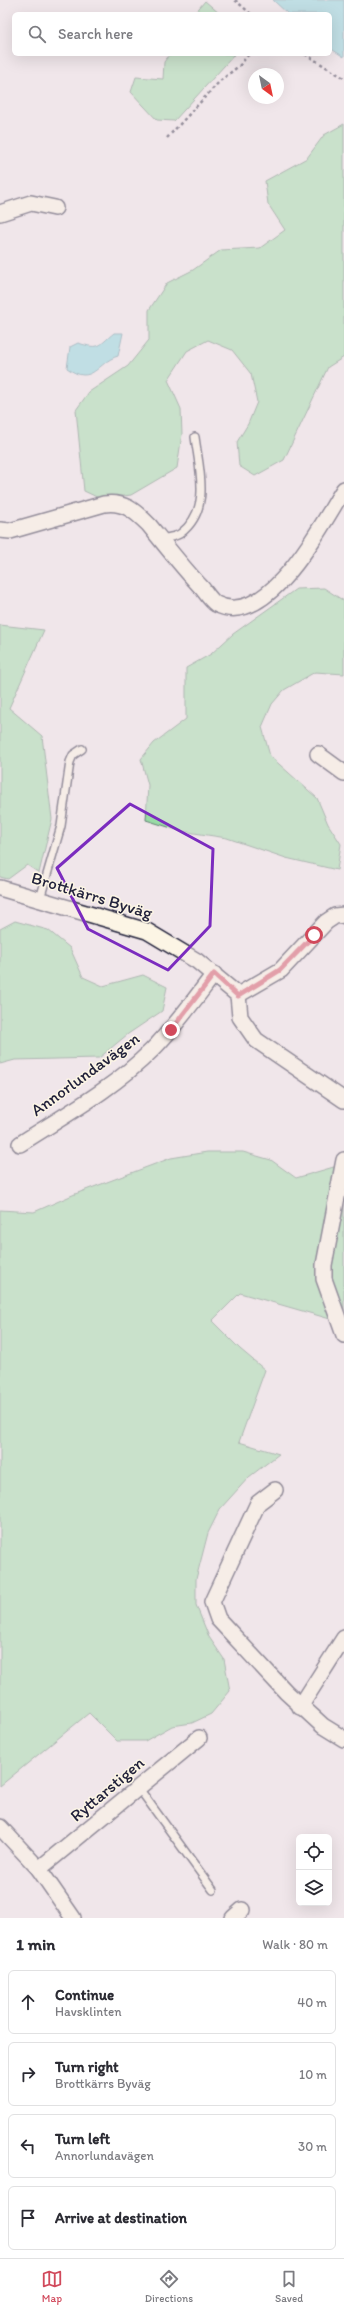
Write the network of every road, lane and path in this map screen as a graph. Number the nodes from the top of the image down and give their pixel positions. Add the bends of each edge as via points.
1 (235, 0) edge
2 (249, 12) edge
3 (247, 56) edge
4 (308, 56) edge
5 (344, 78) edge
6 (167, 138) dead end
7 (55, 208) dead end
8 (0, 213) edge
9 (195, 437) dead end
10 (344, 489) edge
11 (0, 530) edge
12 (162, 540) junction
13 (82, 749) dead end
14 (318, 754) dead end
15 (344, 773) edge
16 (0, 888) edge
17 (40, 899) junction
18 (344, 915) edge
19 (214, 974) junction
20 (238, 996) junction
21 (344, 1100) edge
22 (20, 1144) dead end
23 (344, 1160) edge
24 (344, 1335) edge
25 (275, 1490) dead end
26 (344, 1638) edge
27 (300, 1707) junction
28 (199, 1738) dead end
29 (344, 1739) edge
30 (138, 1787) junction
31 (0, 1827) edge
32 (39, 1869) junction
33 (213, 1890) dead end
34 (73, 1918) edge

1 - 2 path
3 - 6 path via 220,81
4 - 5 path
7 - 8 street via 32,203
9 - 12 lane via 203,492 200,502 181,533
10 - 12 street via 299,560 284,578 260,599 238,610 215,603
11 - 12 street via 10,531 114,503 125,505 137,513
13 - 17 lane via 73,755 70,762 61,826
14 - 15 street
16 - 17 street, Brottkärrs Byväg
17 - 19 street, Brottkärrs Byväg via 148,930
18 - 20 street via 335,916 326,922 280,970
19 - 20 street, Brottkärrs Byväg
19 - 22 street, Annorlundavägen via 171,1030 136,1064
20 - 21 street via 240,1017 256,1040
23 - 24 street via 324,1265 324,1279
25 - 27 street via 258,1503 212,1602 218,1619
26 - 27 street
27 - 29 street
28 - 30 street, Ryttarstigen
30 - 32 street, Ryttarstigen
30 - 33 lane
31 - 32 street
32 - 34 street

